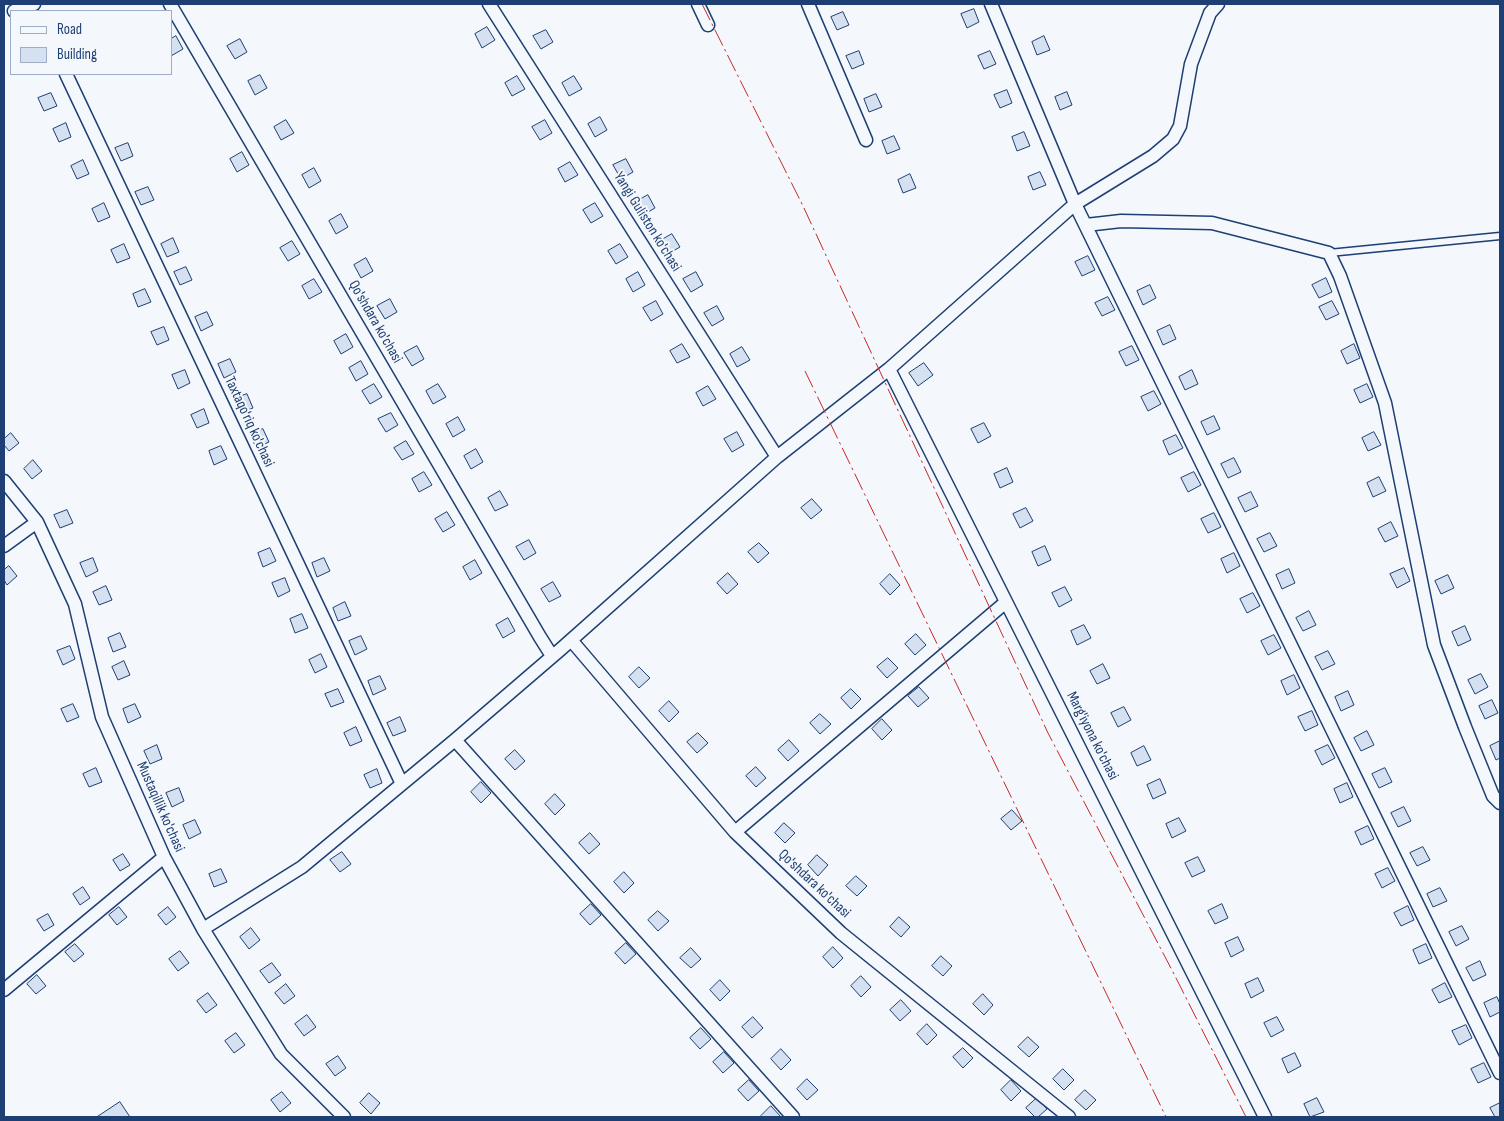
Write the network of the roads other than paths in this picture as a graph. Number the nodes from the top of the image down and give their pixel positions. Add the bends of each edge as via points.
1 (33, 4) edge
2 (170, 4) edge
3 (489, 4) edge
4 (698, 4) edge
5 (808, 4) edge
6 (991, 4) edge
7 (1218, 4) edge
8 (17, 10) edge
9 (708, 25) dead end
10 (66, 75) edge
11 (866, 140) dead end
12 (1075, 204) junction
13 (1086, 225) junction
14 (1500, 236) edge
15 (1329, 253) junction
16 (889, 369) junction
17 (777, 457) junction
18 (4, 481) edge
19 (37, 522) junction
20 (4, 546) edge
21 (1006, 602) junction
22 (571, 640) junction
23 (552, 656) junction
24 (455, 740) junction
25 (402, 784) junction
26 (1500, 803) edge
27 (735, 832) junction
28 (164, 857) junction
29 (203, 929) junction
30 (4, 990) edge
31 (1500, 1073) edge
32 (344, 1117) edge
33 (793, 1117) edge
34 (1069, 1117) edge
35 (1265, 1117) edge

1 - 8 street
2 - 23 street, Qo'shdara ko'chasi
3 - 17 street, Yangi Guliston ko'chasi
4 - 9 street
5 - 11 street
6 - 12 street
7 - 12 street via 1210,14 1191,64 1180,126 1173,139 1153,156
10 - 25 street, Taxtaqo'riq ko'chasi
12 - 13 street
12 - 16 street
13 - 15 street via 1121,221 1212,223
13 - 31 street
14 - 15 lane
15 - 26 street via 1385,403 1434,645 1493,796
16 - 17 street
16 - 21 street, Marg'iyona ko'chasi
17 - 22 street
18 - 19 street, Mustaqillik ko'chasi
19 - 20 street
19 - 28 street, Mustaqillik ko'chasi via 75,604 102,717
21 - 27 street
21 - 35 street, Marg'iyona ko'chasi
22 - 23 street
22 - 27 street, Qo'shdara ko'chasi
23 - 24 street
24 - 25 street
24 - 33 street
25 - 29 street via 302,867
27 - 34 street, Qo'shdara ko'chasi via 841,933
28 - 29 street, Mustaqillik ko'chasi
28 - 30 street
29 - 32 street, Mustaqillik ko'chasi via 281,1054

